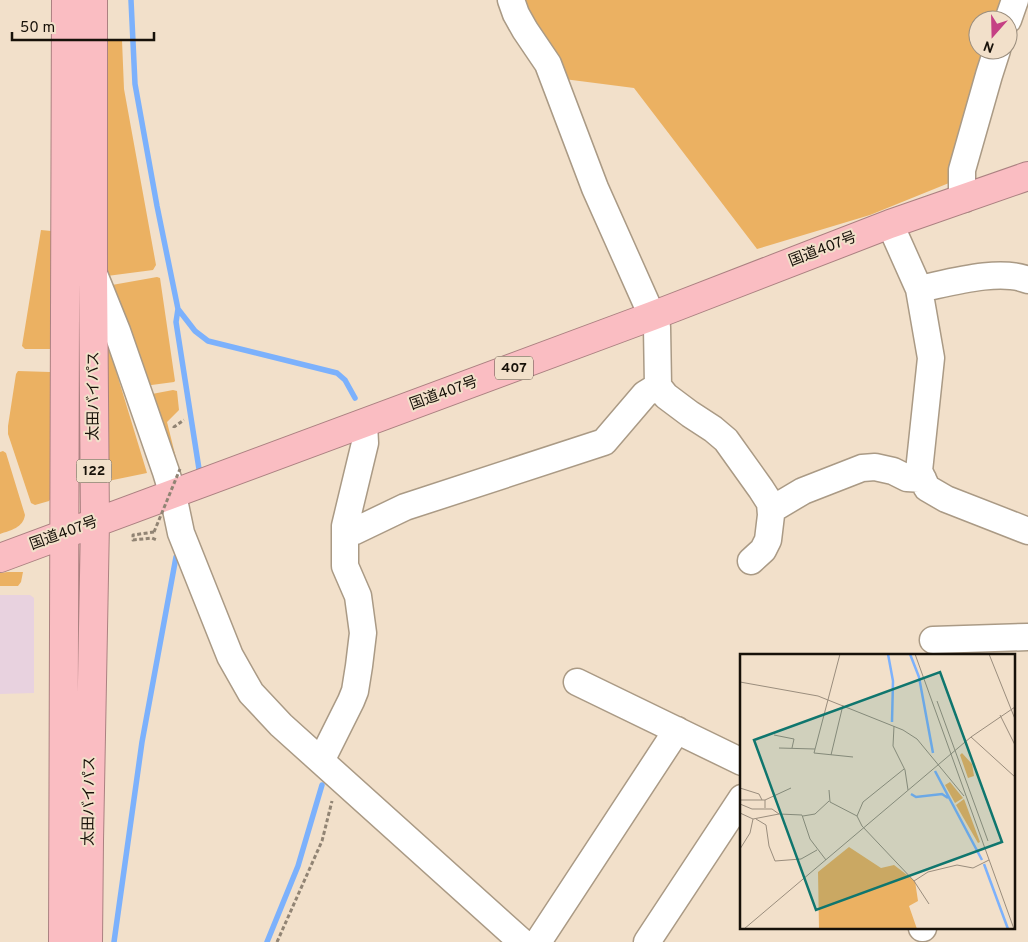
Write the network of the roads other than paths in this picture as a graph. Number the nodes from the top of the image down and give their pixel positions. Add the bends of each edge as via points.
1 (66, 0) edge
2 (93, 0) edge
3 (511, 0) edge
4 (528, 0) edge
5 (525, 30) junction
6 (994, 60) edge
7 (1028, 176) edge
8 (964, 198) junction
9 (890, 224) junction
10 (93, 272) junction
11 (1028, 280) edge
12 (919, 289) junction
13 (652, 316) junction
14 (658, 386) junction
15 (364, 424) junction
16 (923, 479) junction
17 (173, 495) junction
18 (771, 510) junction
19 (95, 523) junction
20 (1028, 531) edge
21 (345, 534) junction
22 (63, 535) junction
23 (0, 558) edge
24 (751, 561) dead end
25 (1028, 637) edge
26 (933, 640) dead end
27 (577, 682) dead end
28 (677, 730) junction
29 (740, 761) edge
30 (330, 768) junction
31 (740, 801) edge
32 (63, 942) edge
33 (88, 942) edge
34 (522, 942) edge
35 (538, 942) edge
36 (647, 942) edge

1 - 22 highway, 太田バイパス / 122
2 - 10 highway, 太田バイパス / 122
3 - 5 street
4 - 5 street
5 - 13 street via 548,64 595,188
6 - 8 street via 962,170
7 - 8 highway, 国道407号 / 407
8 - 9 highway, 国道407号 / 407
9 - 12 street
9 - 13 highway, 国道407号 / 407
10 - 17 street via 117,331
10 - 19 highway, 太田バイパス / 122
11 - 12 street via 1010,276 974,277
12 - 16 street via 931,358 919,471
13 - 14 street via 657,327
13 - 15 highway, 国道407号 / 407
14 - 18 street via 666,396 726,440 770,503
14 - 21 street via 645,394 604,442 405,507
15 - 17 highway, 国道407号 / 407
15 - 21 street via 365,443 346,516
16 - 18 street via 907,478 875,467 862,468 803,491
16 - 20 street via 927,488 946,499
17 - 19 highway, 国道407号 / 407
17 - 30 street via 181,533 230,656 251,693 281,725
18 - 24 street via 768,540
19 - 22 highway, 国道407号 / 407
19 - 33 highway, 太田バイパス / 122
21 - 30 street via 345,566 358,596 363,633 355,691
22 - 23 highway, 国道407号 / 407
22 - 32 highway, 太田バイパス / 122
25 - 26 street
27 - 28 street
28 - 29 street
28 - 35 street
30 - 34 street
31 - 36 street

